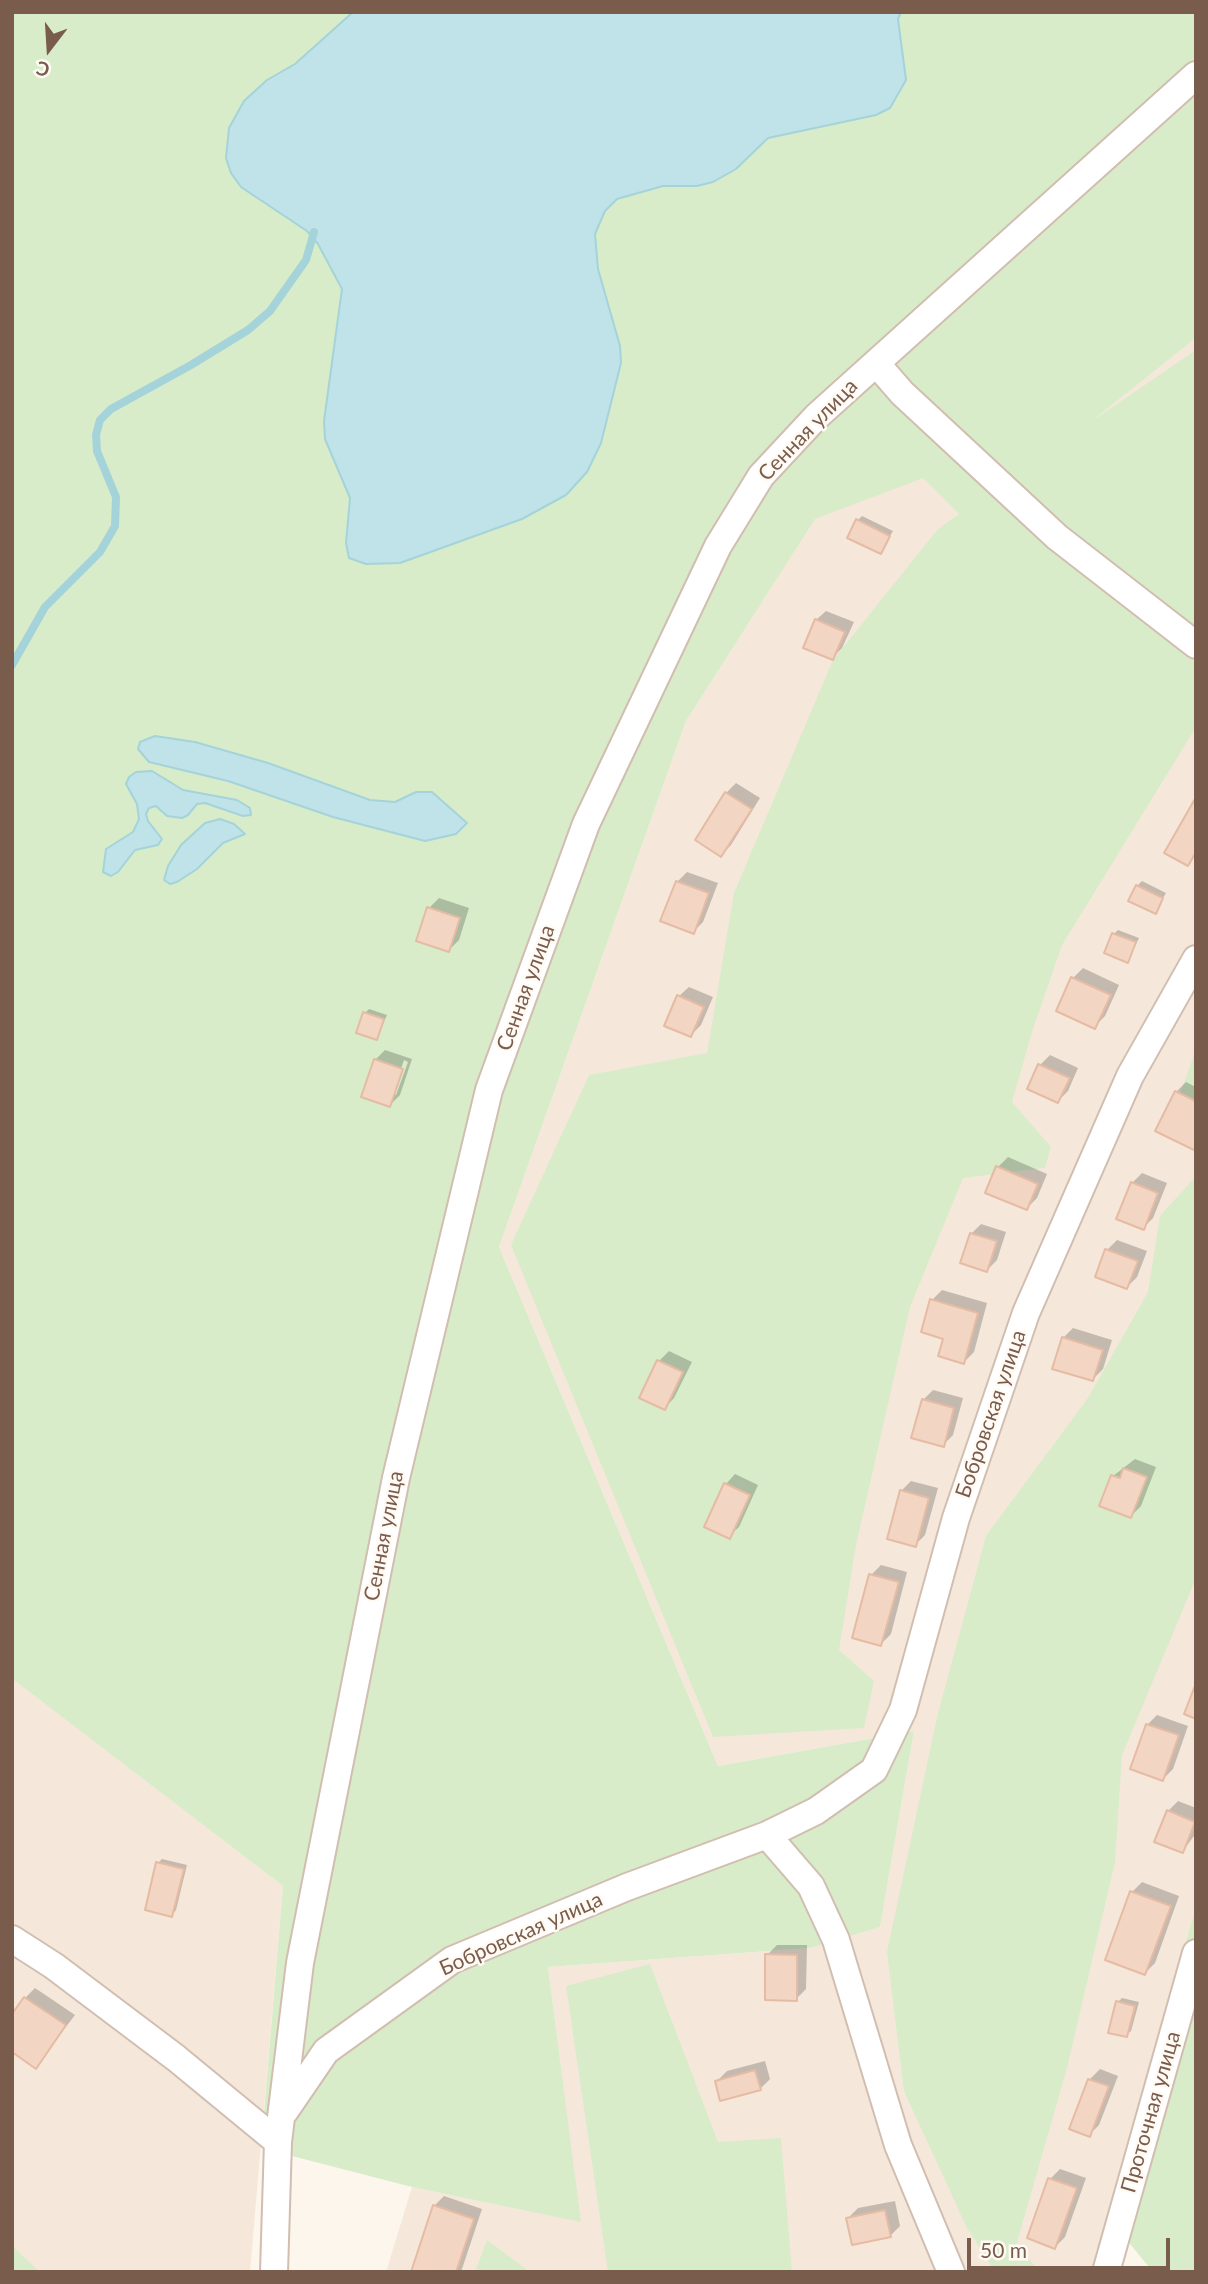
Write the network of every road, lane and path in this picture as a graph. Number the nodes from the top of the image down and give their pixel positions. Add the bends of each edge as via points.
1 (1196, 75) edge
2 (876, 363) junction
3 (1196, 645) edge
4 (1196, 959) edge
5 (767, 1835) junction
6 (12, 1939) edge
7 (1196, 1953) edge
8 (282, 2116) junction
9 (278, 2142) junction
10 (274, 2272) edge
11 (951, 2272) edge
12 (1106, 2272) edge

1 - 2 street, Сенная улица
2 - 3 street via 902,393 1057,537
2 - 8 street, Сенная улица via 816,417 761,476 718,546 586,824 489,1090 396,1478 300,1963
4 - 5 street, Бобровская улица via 1130,1076 1026,1313 956,1518 903,1710 874,1770 816,1811
5 - 8 street, Бобровская улица via 452,1960 326,2051
5 - 11 street via 811,1886 836,1940 898,2145
6 - 9 street via 176,2057
7 - 12 street, Проточная улица
8 - 9 street, Сенная улица
9 - 10 street, Сенная улица

